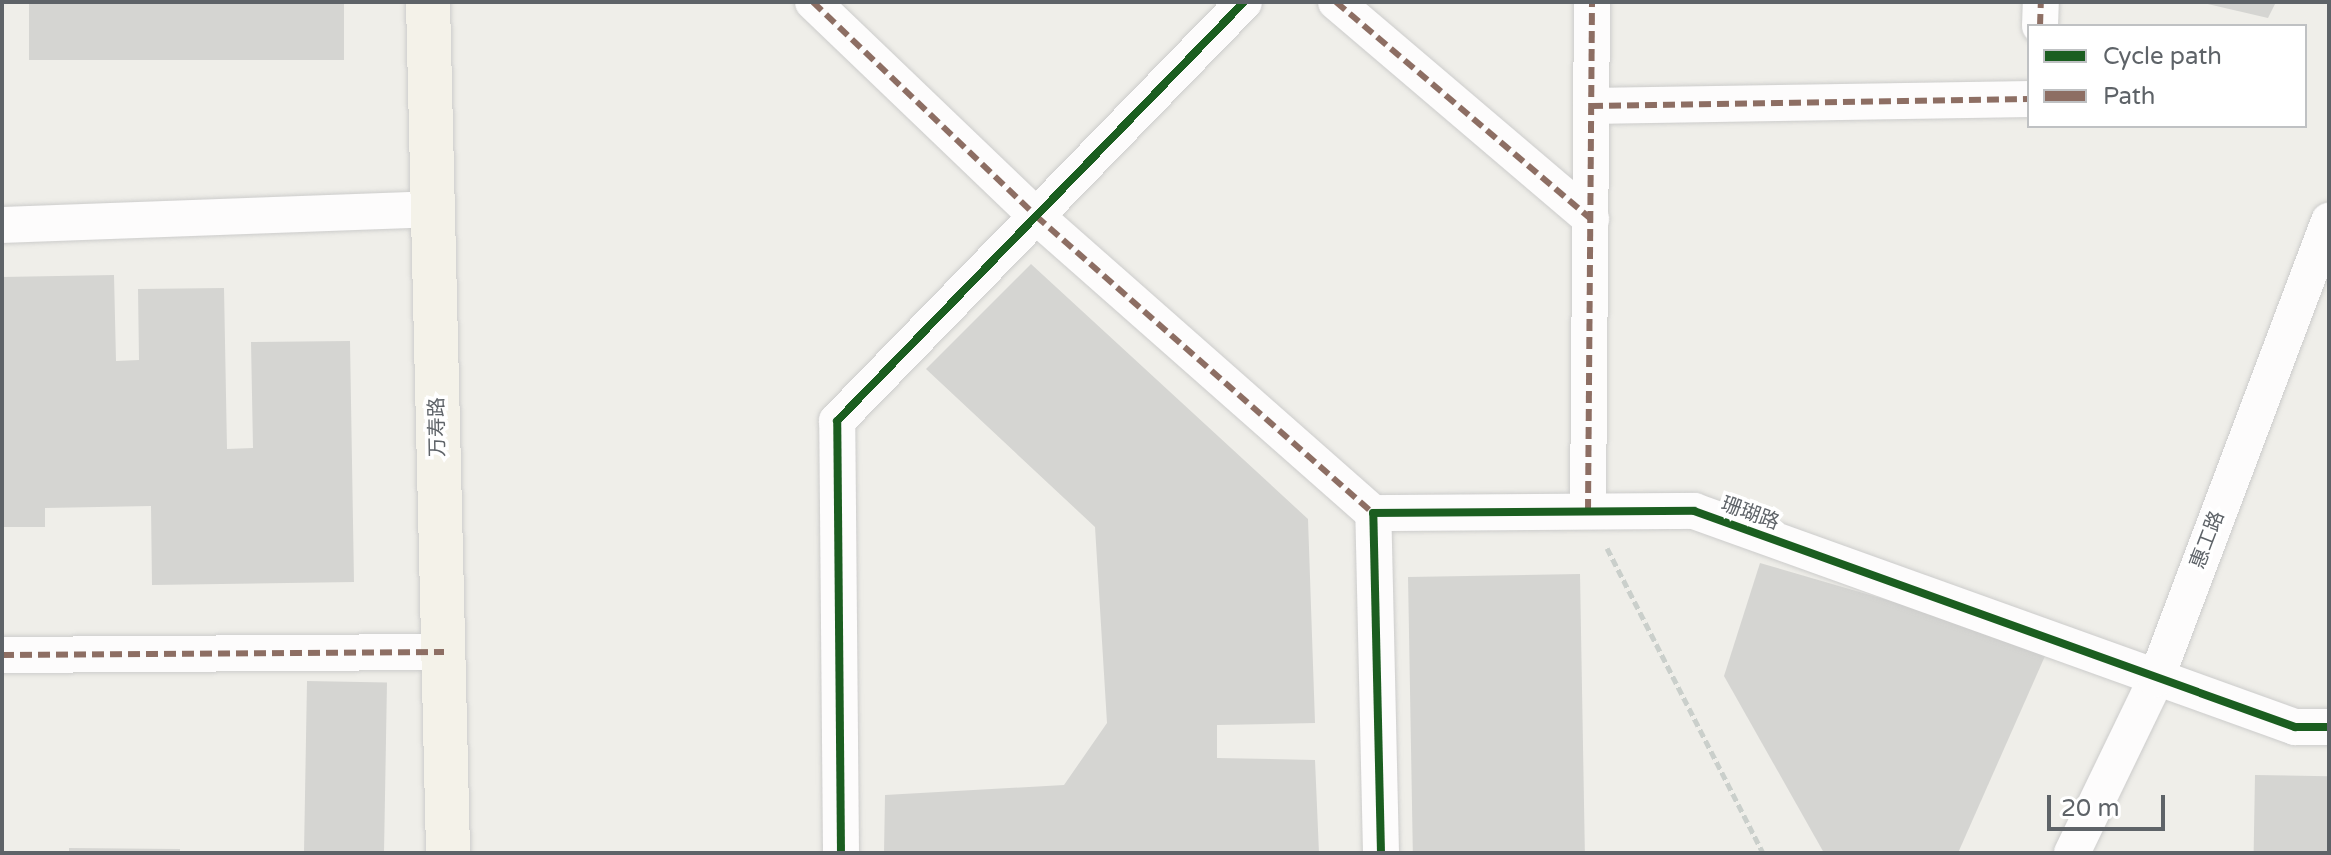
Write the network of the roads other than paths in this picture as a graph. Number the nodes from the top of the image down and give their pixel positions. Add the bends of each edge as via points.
1 (428, 2) edge
2 (813, 2) edge
3 (1244, 2) edge
4 (1336, 2) edge
5 (1592, 2) edge
6 (2041, 2) edge
7 (2040, 24) edge
8 (2027, 99) edge
9 (1591, 106) junction
10 (433, 209) junction
11 (1036, 216) junction
12 (1591, 219) junction
13 (2, 225) edge
14 (2328, 225) edge
15 (1588, 511) junction
16 (1373, 513) junction
17 (444, 652) junction
18 (2, 655) edge
19 (2156, 679) junction
20 (2329, 727) edge
21 (448, 853) edge
22 (841, 853) edge
23 (1381, 853) edge
24 (2072, 853) edge

1 - 10 main road, 万寿路
2 - 11 street
3 - 11 street
4 - 12 street
5 - 9 street
6 - 7 street
8 - 9 street
9 - 12 street
10 - 13 street
10 - 17 main road, 万寿路
11 - 16 street
11 - 22 street via 837,421
12 - 15 street
14 - 19 street, 惠工路
15 - 16 street, 珊瑚路
15 - 19 street, 珊瑚路 via 1694,511
16 - 23 street
17 - 18 street
17 - 21 main road, 万寿路
19 - 20 street, 珊瑚路 via 2295,727
19 - 24 street, 惠工路

